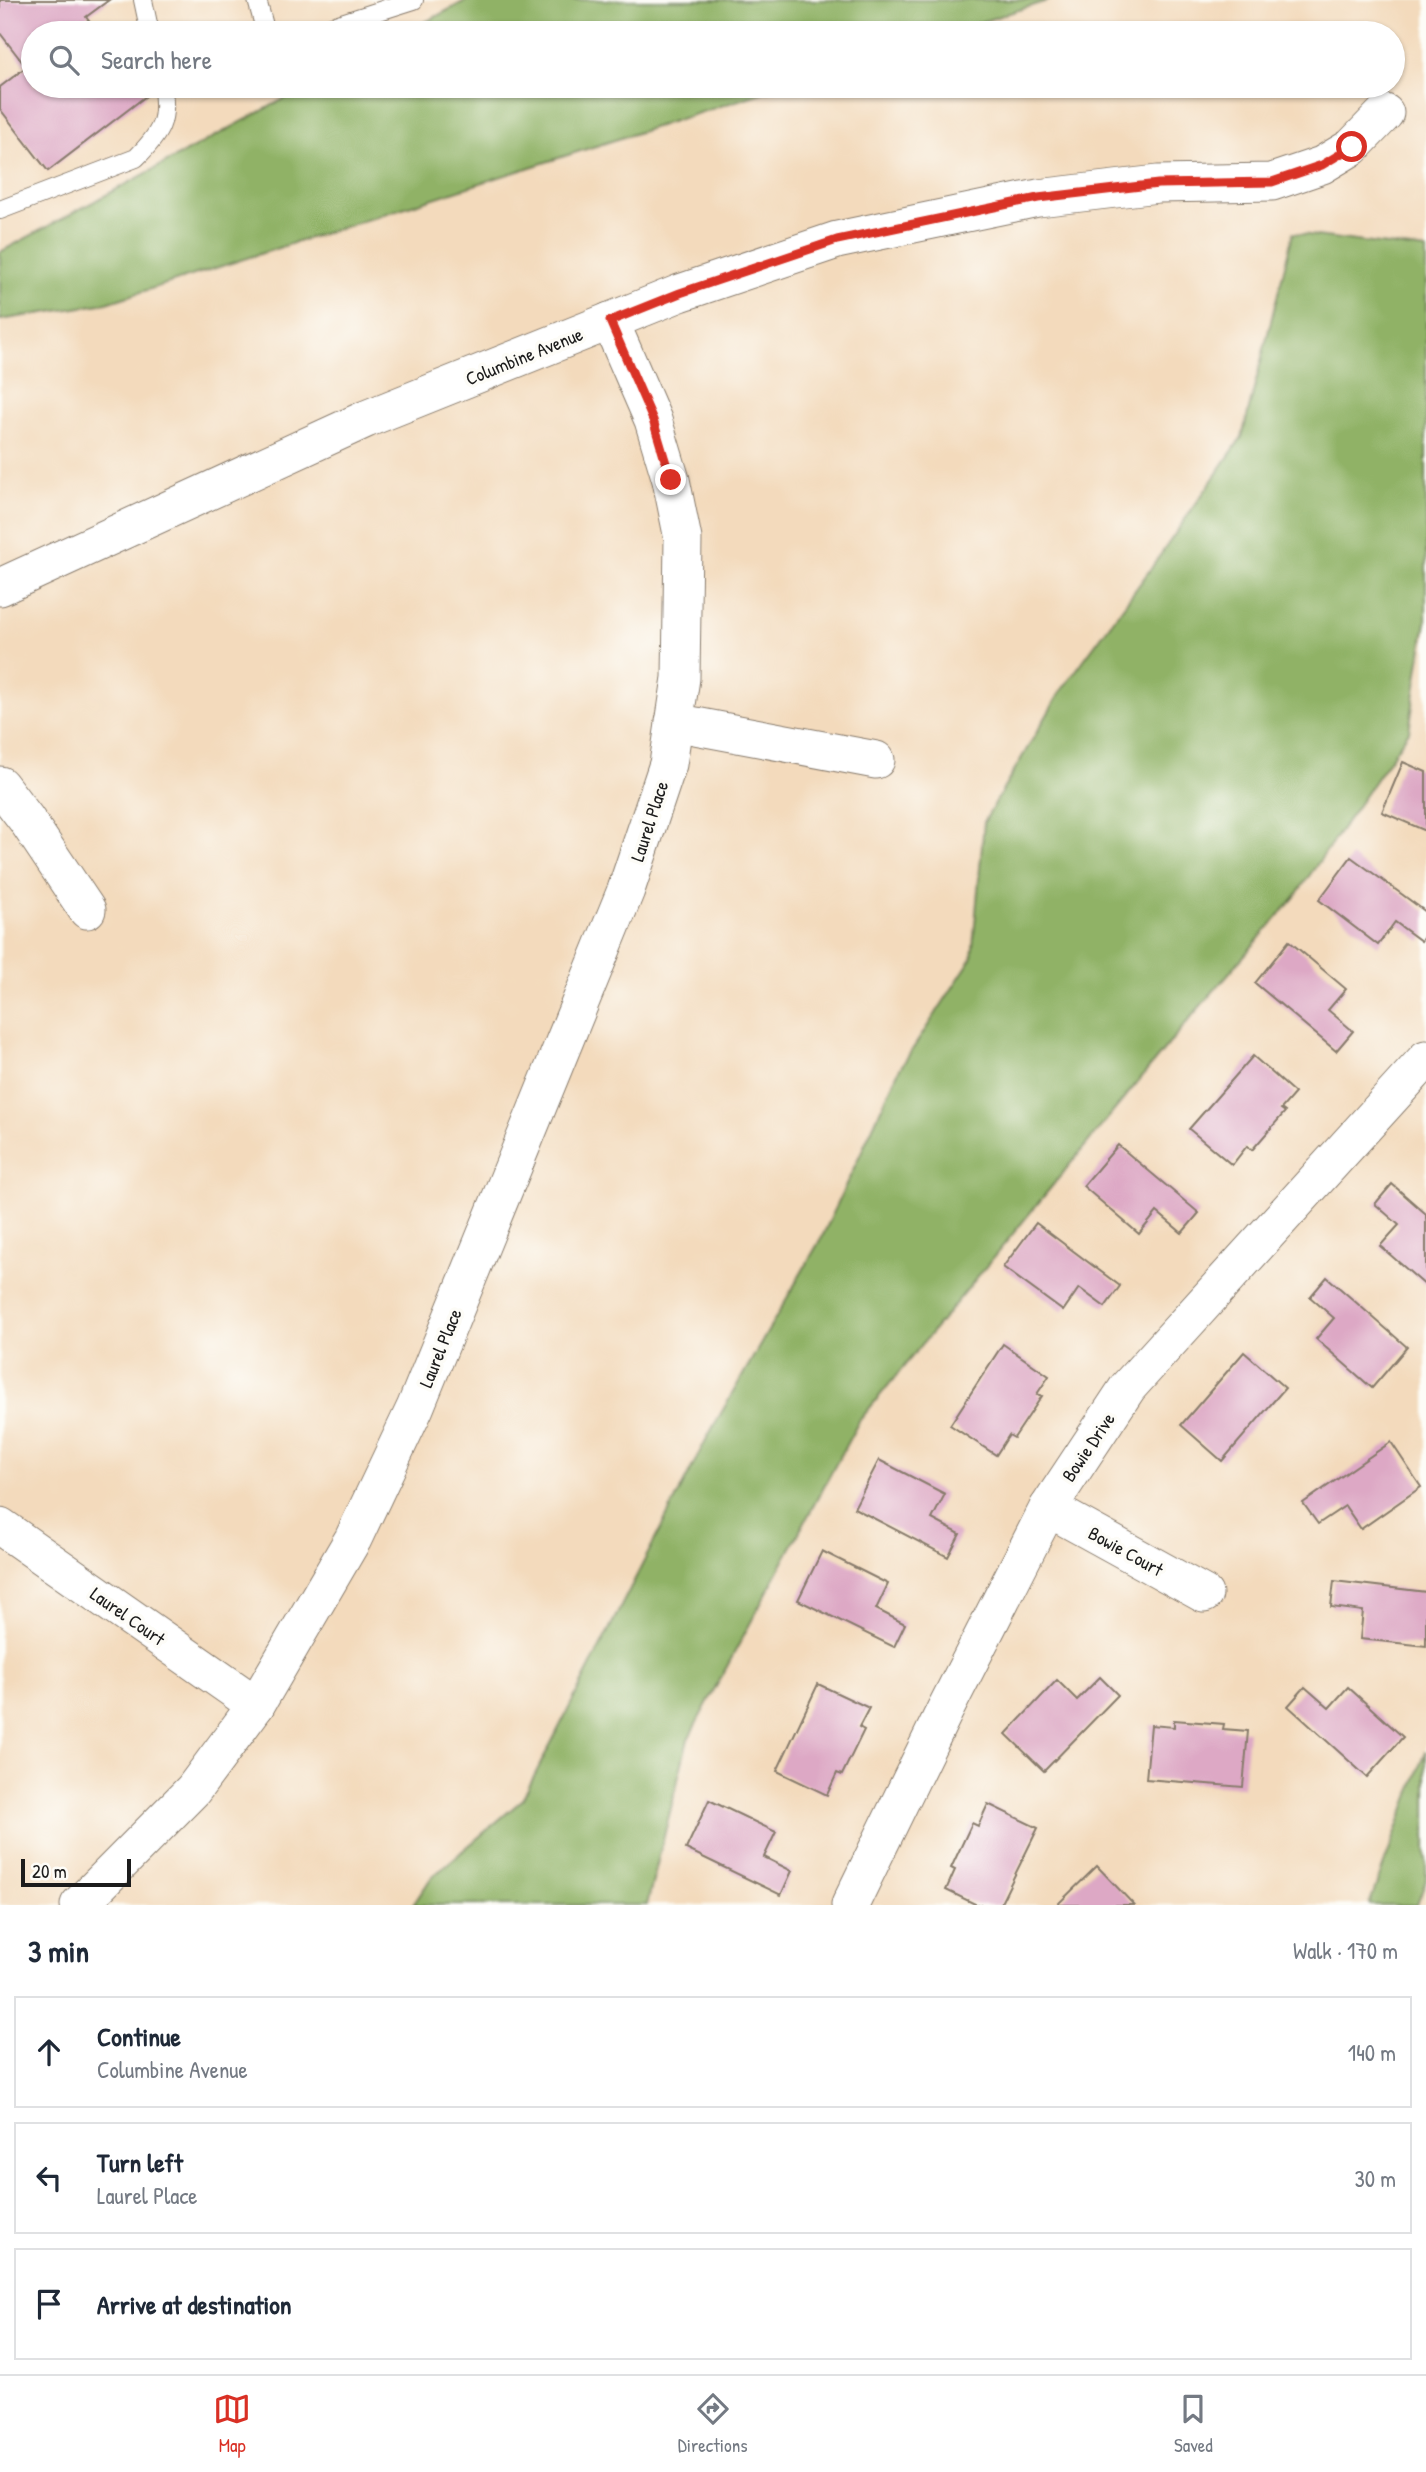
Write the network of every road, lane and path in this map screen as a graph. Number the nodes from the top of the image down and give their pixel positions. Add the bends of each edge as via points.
1 (143, 0) edge
2 (257, 0) edge
3 (414, 0) edge
4 (147, 21) edge
5 (263, 21) edge
6 (348, 21) edge
7 (163, 98) edge
8 (1384, 113) dead end
9 (0, 210) edge
10 (610, 321) junction
11 (0, 587) edge
12 (674, 722) junction
13 (876, 760) dead end
14 (0, 785) edge
15 (87, 910) dead end
16 (1426, 1059) edge
17 (1048, 1508) junction
18 (0, 1526) edge
19 (1204, 1594) dead end
20 (256, 1706) junction
21 (79, 1905) edge
22 (850, 1905) edge

1 - 4 lane
2 - 5 lane
3 - 6 lane
7 - 9 lane via 165,117 149,146 136,158
8 - 10 street, Columbine Avenue via 1352,147 1322,165 1272,182 1158,184 1024,201 837,240
10 - 11 street, Columbine Avenue via 366,419
10 - 12 street, Laurel Place via 653,420 683,539 681,678
12 - 13 street
12 - 20 street, Laurel Place via 668,764 626,890 415,1408 353,1539
14 - 15 street
16 - 17 street, Bowie Drive via 1128,1387
17 - 19 street, Bowie Court
17 - 22 street, Bowie Drive
18 - 20 street, Laurel Court
20 - 21 street, Laurel Place via 192,1790

